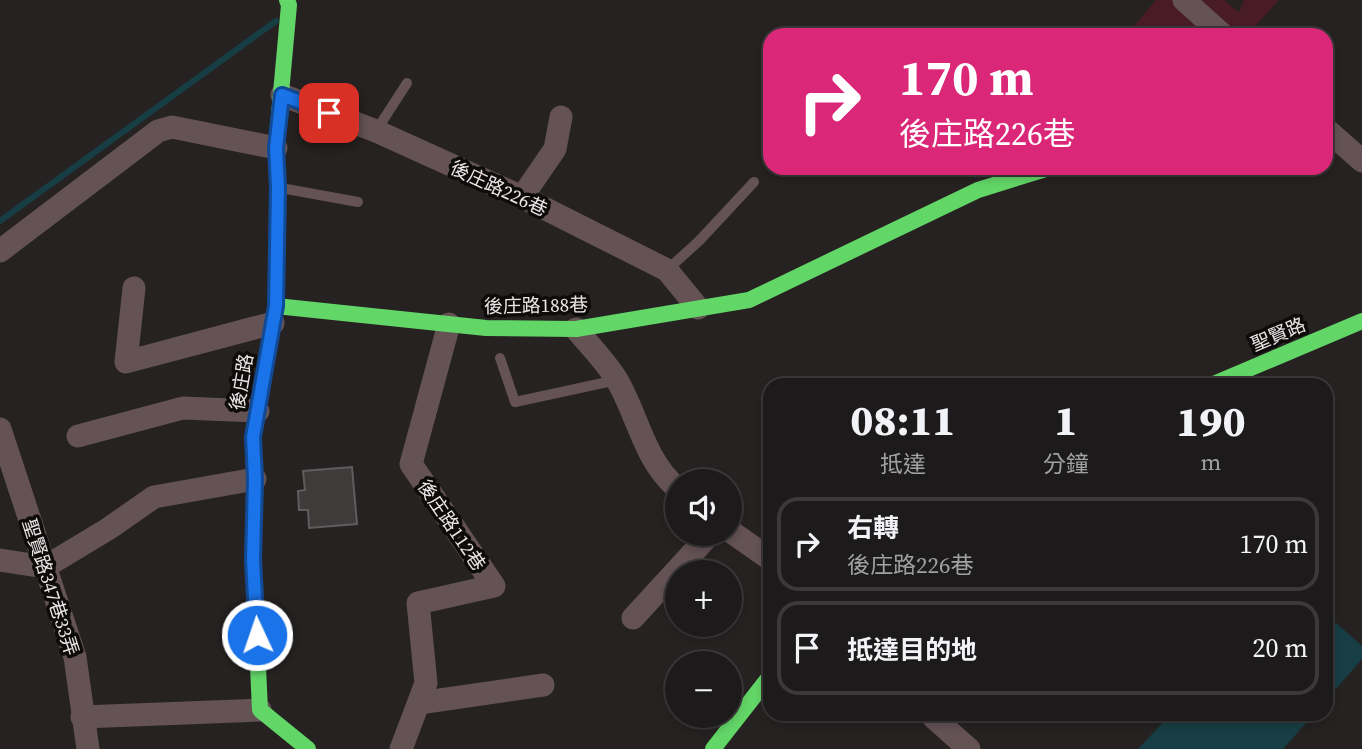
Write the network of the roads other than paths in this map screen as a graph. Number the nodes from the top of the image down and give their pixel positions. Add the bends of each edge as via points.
1 (287, 0) edge
2 (1184, 0) edge
3 (1215, 28) edge
4 (407, 83) dead end
5 (282, 95) junction
6 (561, 117) dead end
7 (376, 131) junction
8 (1333, 135) edge
9 (276, 148) junction
10 (1362, 161) edge
11 (1026, 175) edge
12 (754, 183) dead end
13 (278, 187) junction
14 (522, 197) junction
15 (358, 202) dead end
16 (0, 251) edge
17 (667, 271) junction
18 (134, 288) dead end
19 (698, 308) junction
20 (275, 315) junction
21 (1362, 321) edge
22 (449, 324) junction
23 (576, 329) junction
24 (500, 358) dead end
25 (1228, 378) edge
26 (617, 380) junction
27 (258, 411) junction
28 (0, 429) edge
29 (78, 436) dead end
30 (665, 477) edge
31 (255, 479) junction
32 (742, 539) edge
33 (699, 546) edge
34 (763, 554) edge
35 (0, 560) edge
36 (45, 567) junction
37 (633, 618) dead end
38 (543, 685) dead end
39 (763, 685) edge
40 (419, 703) junction
41 (260, 710) junction
42 (82, 717) junction
43 (937, 721) edge
44 (88, 749) edge
45 (308, 749) edge
46 (401, 749) edge
47 (713, 749) edge
48 (969, 749) edge

1 - 5 street, 後庄路
2 - 3 street
4 - 7 lane
5 - 7 street, 後庄路226巷
5 - 9 street, 後庄路
6 - 14 street via 555,149
7 - 14 street, 後庄路226巷
8 - 10 street
9 - 13 street, 後庄路
9 - 16 street via 172,127 158,131
11 - 19 street, 後庄路188巷 via 978,190 749,300
12 - 17 lane
13 - 15 lane
13 - 20 street, 後庄路
14 - 17 street, 後庄路226巷
17 - 19 street, 後庄路226巷
18 - 20 street via 126,362
19 - 23 street, 後庄路188巷
20 - 22 street, 後庄路188巷
20 - 27 street, 後庄路
21 - 25 street, 聖賢路
22 - 23 street, 後庄路188巷
22 - 40 street, 後庄路112巷 via 411,464 494,586 418,603 426,683
23 - 26 street
24 - 26 lane via 515,402
26 - 30 street via 646,447
27 - 29 street via 183,408
27 - 31 street, 後庄路 via 253,437
28 - 36 street, 聖賢路347巷33弄
31 - 36 street via 154,497
31 - 41 street, 後庄路 via 253,560
32 - 34 street
33 - 37 street
35 - 36 street
36 - 42 street, 聖賢路347巷33弄 via 75,657
38 - 40 street
39 - 47 street
40 - 46 street, 後庄路112巷
41 - 42 street
41 - 45 street
42 - 44 street, 聖賢路347巷33弄
43 - 48 street

